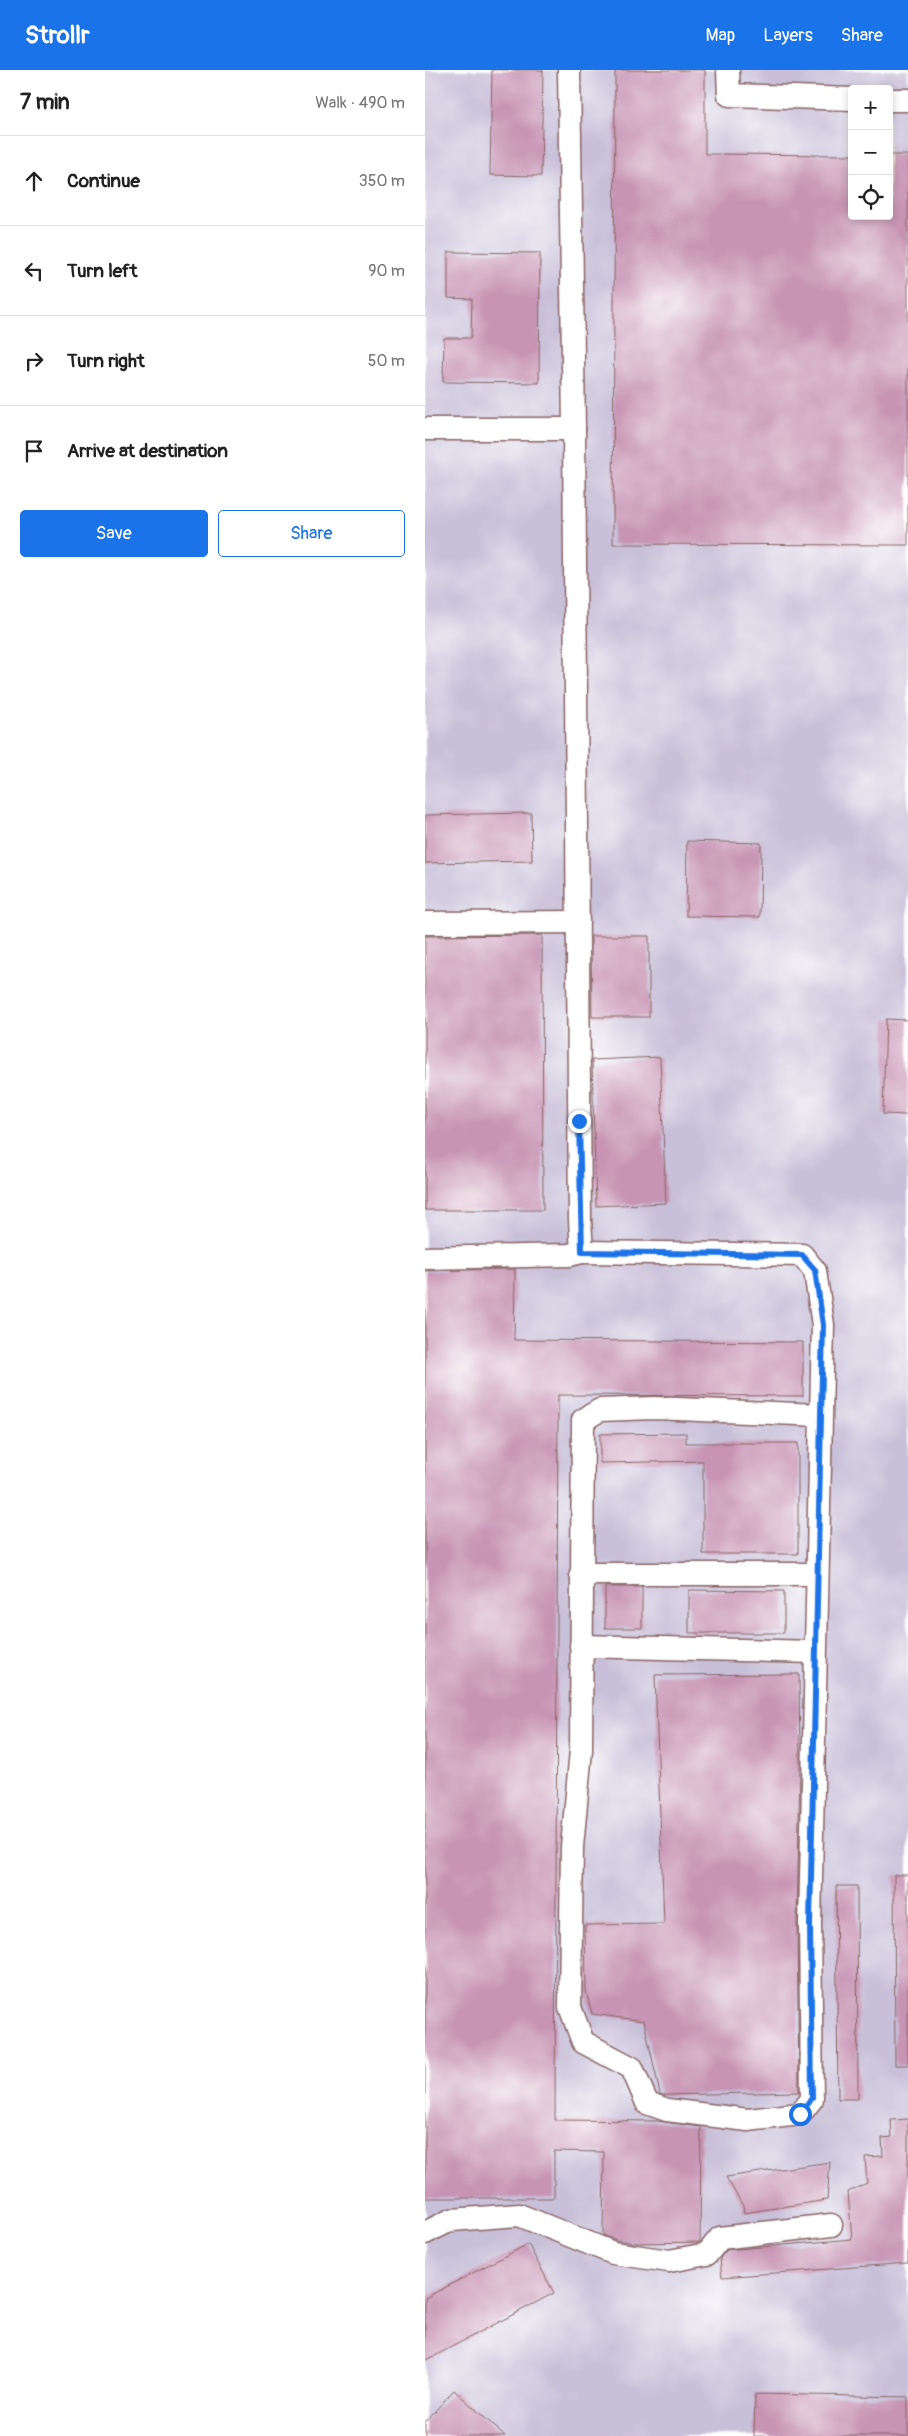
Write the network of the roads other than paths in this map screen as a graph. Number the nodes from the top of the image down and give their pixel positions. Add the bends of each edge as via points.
1 (569, 70) edge
2 (728, 70) edge
3 (848, 98) edge
4 (893, 100) edge
5 (908, 100) edge
6 (425, 429) edge
7 (574, 429) junction
8 (578, 922) junction
9 (425, 923) edge
10 (582, 1252) junction
11 (425, 1258) edge
12 (820, 1415) junction
13 (581, 1574) junction
14 (817, 1574) junction
15 (581, 1646) junction
16 (815, 1652) junction
17 (831, 2225) dead end
18 (425, 2233) edge

1 - 7 lane
2 - 3 lane via 729,95
4 - 5 lane
6 - 7 lane
7 - 8 lane
8 - 9 lane
8 - 10 lane
10 - 11 lane via 569,1255
10 - 12 lane via 802,1255 815,1270 823,1325
12 - 13 lane via 654,1408 600,1410 583,1420
12 - 14 lane
13 - 14 lane
13 - 15 lane
14 - 16 lane
15 - 16 lane
15 - 16 lane via 581,1750 572,1847 570,2007 573,2016 583,2042 632,2068 647,2104 667,2110 748,2120 800,2114 812,2098 810,1924
17 - 18 lane via 720,2238 707,2254 669,2261 613,2253 519,2215 451,2220

